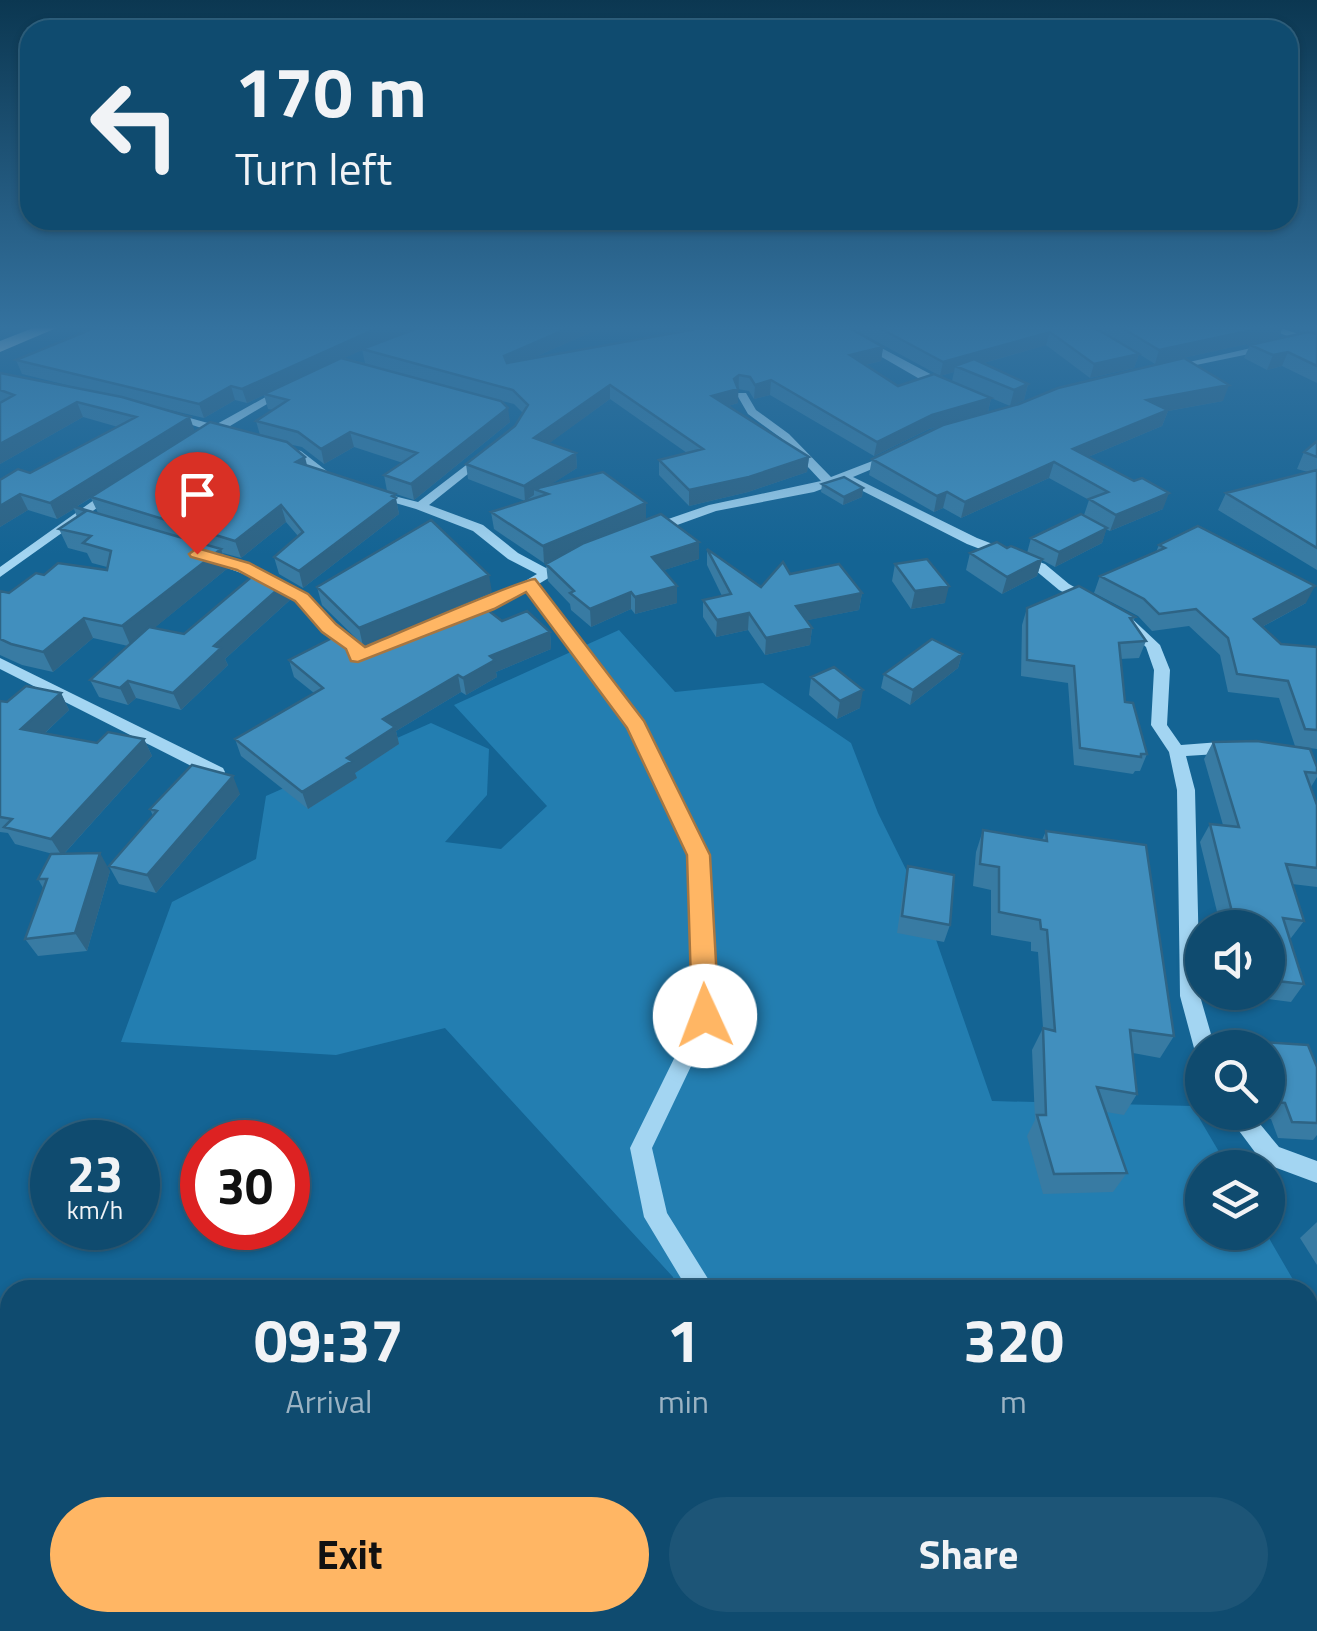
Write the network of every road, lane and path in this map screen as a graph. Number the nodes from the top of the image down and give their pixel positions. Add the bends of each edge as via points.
1 (265, 402) edge
2 (746, 402) edge
3 (156, 413) edge
4 (215, 429) junction
5 (234, 435) edge
6 (200, 438) edge
7 (267, 445) edge
8 (498, 445) edge
9 (906, 452) edge
10 (837, 480) junction
11 (128, 483) edge
12 (420, 506) junction
13 (78, 516) junction
14 (103, 526) edge
15 (630, 533) edge
16 (184, 550) edge
17 (572, 558) edge
18 (0, 573) edge
19 (536, 578) junction
20 (442, 621) edge
21 (382, 647) edge
22 (0, 663) edge
23 (1244, 748) edge
24 (1176, 751) junction
25 (218, 772) edge
26 (1200, 1030) edge
27 (1251, 1130) edge
28 (1317, 1172) edge
29 (696, 1280) edge

1 - 4 street
2 - 10 street
3 - 4 street
4 - 5 street
4 - 6 street
7 - 12 street via 297,453 349,488
8 - 12 street
9 - 10 street
10 - 15 street
10 - 24 street via 1040,567 1131,622 1153,645 1162,670 1159,726
11 - 13 street
12 - 19 street via 478,528
13 - 14 street
13 - 18 street
16 - 21 street via 243,566 302,598 358,656
17 - 19 street
19 - 20 street
19 - 29 street via 636,726 698,855 705,1016 641,1148 656,1217
22 - 25 street
23 - 24 street
24 - 26 street via 1186,790 1190,996
27 - 28 street via 1271,1155

